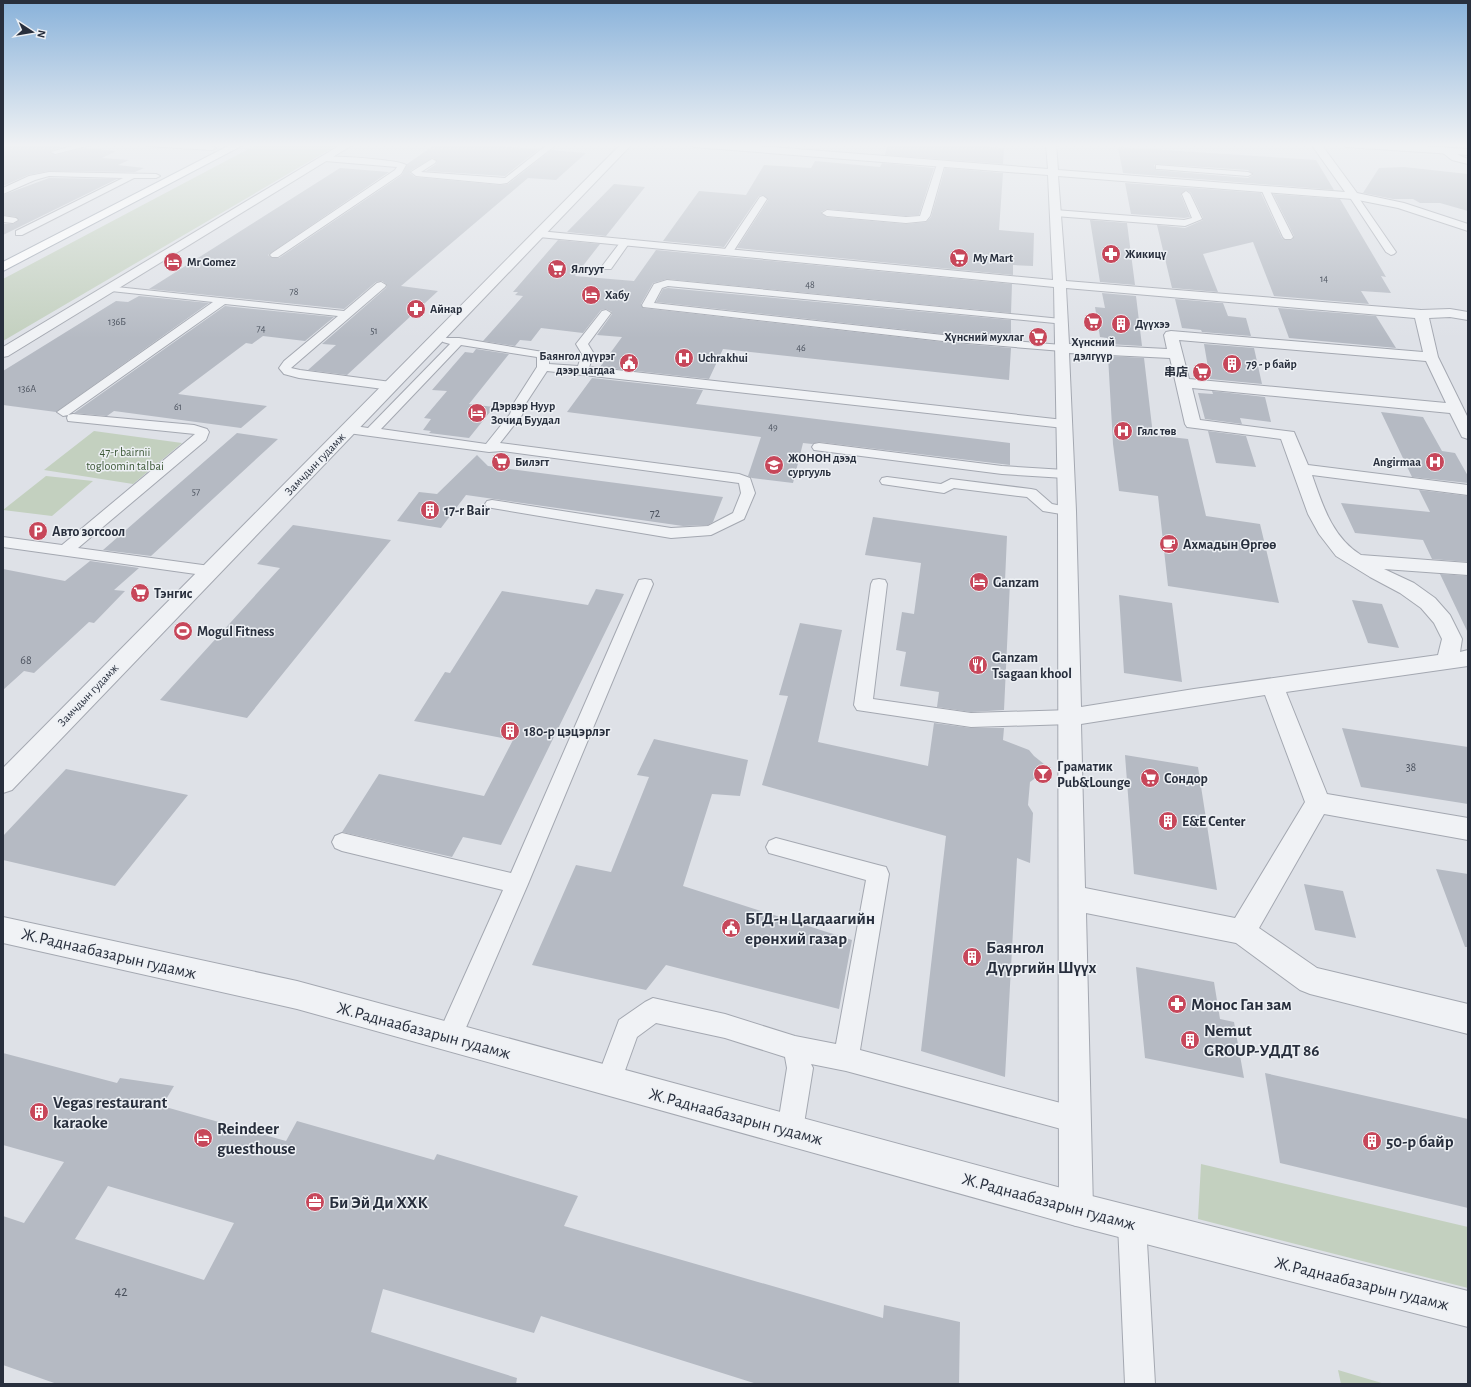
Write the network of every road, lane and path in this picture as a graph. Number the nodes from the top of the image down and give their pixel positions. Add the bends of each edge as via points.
1 (64, 209) edge
2 (89, 209) edge
3 (115, 209) edge
4 (243, 209) edge
5 (344, 209) edge
6 (564, 209) edge
7 (757, 209) edge
8 (928, 209) edge
9 (1055, 209) edge
10 (1192, 209) edge
11 (1274, 209) edge
12 (1362, 209) edge
13 (1411, 209) edge
14 (827, 213) dead end
15 (1055, 213) junction
16 (3, 218) edge
17 (13, 220) dead end
18 (1468, 228) edge
19 (38, 234) junction
20 (539, 234) junction
21 (1288, 237) dead end
22 (625, 242) junction
23 (17, 245) dead end
24 (728, 252) junction
25 (1391, 252) dead end
26 (275, 255) dead end
27 (3, 267) edge
28 (607, 267) dead end
29 (1060, 284) junction
30 (381, 285) dead end
31 (111, 288) junction
32 (222, 301) junction
33 (606, 313) dead end
34 (346, 314) junction
35 (1421, 314) junction
36 (1468, 316) edge
37 (1061, 322) junction
38 (437, 338) junction
39 (459, 341) junction
40 (1062, 348) junction
41 (3, 353) edge
42 (1174, 354) junction
43 (1431, 357) junction
44 (543, 367) junction
45 (582, 370) junction
46 (1183, 383) junction
47 (390, 386) junction
48 (1456, 410) junction
49 (1064, 424) junction
50 (348, 429) junction
51 (371, 432) junction
52 (1468, 434) edge
53 (819, 447) dead end
54 (489, 448) junction
55 (1301, 469) junction
56 (1065, 474) junction
57 (887, 481) dead end
58 (1468, 490) edge
59 (492, 504) dead end
60 (1067, 511) junction
61 (3, 542) edge
62 (65, 551) junction
63 (1358, 561) junction
64 (1468, 569) edge
65 (210, 571) junction
66 (645, 584) dead end
67 (879, 584) dead end
68 (1468, 658) edge
69 (1447, 661) junction
70 (1273, 686) junction
71 (1071, 717) junction
72 (3, 783) edge
73 (1318, 803) junction
74 (1468, 829) edge
75 (342, 842) dead end
76 (776, 847) dead end
77 (517, 884) junction
78 (1073, 898) junction
79 (3, 930) edge
80 (1242, 932) junction
81 (1468, 1018) edge
82 (449, 1037) junction
83 (795, 1048) junction
84 (846, 1059) junction
85 (609, 1081) junction
86 (1076, 1120) junction
87 (790, 1130) junction
88 (1076, 1209) junction
89 (1132, 1224) junction
90 (1468, 1310) edge
91 (1140, 1384) edge

1 - 19 lane via 15,233
2 - 19 main road
3 - 27 main road
4 - 31 street
5 - 26 lane
6 - 20 street, Замчдын гудамж
7 - 24 lane
8 - 14 lane via 923,219 906,220
9 - 15 street
10 - 15 lane via 1197,219 1185,223
11 - 21 lane
12 - 25 lane
13 - 18 street
15 - 29 street
16 - 17 lane
19 - 23 main road
20 - 22 street
20 - 38 street, Замчдын гудамж
22 - 24 street
22 - 28 lane
24 - 29 street
29 - 35 street
29 - 37 street
30 - 34 lane
31 - 32 lane
31 - 41 street
32 - 34 lane
32 - 62 lane via 68,415 202,432 201,437
33 - 45 lane via 582,344 588,354
34 - 47 lane via 285,368 299,374
35 - 36 street via 1450,313
35 - 43 street
37 - 40 street
37 - 40 lane via 667,283 658,286 647,305 943,338
38 - 39 lane
38 - 47 street, Замчдын гудамж
39 - 44 lane via 543,355
39 - 51 lane
40 - 42 street
40 - 49 street
42 - 43 street via 1171,335
42 - 46 street
43 - 48 street
44 - 45 lane
44 - 54 lane via 520,403 516,415
45 - 49 lane
46 - 48 street
46 - 55 street via 1193,424 1288,435
47 - 50 street, Замчдын гудамж
48 - 52 street
49 - 56 street
50 - 51 lane
50 - 65 street, Замчдын гудамж
51 - 54 lane
53 - 56 lane via 1002,470
54 - 59 lane via 502,447 739,478 745,481 748,493 739,516 732,520 711,530 671,533
55 - 58 street
55 - 63 street via 1325,530 1343,552
56 - 60 street
57 - 60 lane via 944,489 951,483 1031,493 1048,508
60 - 71 street
61 - 62 lane
62 - 65 lane
63 - 64 street
63 - 69 street via 1407,588 1428,603 1443,620 1452,639
65 - 72 street, Замчдын гудамж
66 - 77 lane
67 - 71 lane via 863,704 971,720
68 - 69 street
69 - 70 street
70 - 71 street
70 - 73 street
71 - 78 street
73 - 74 street
73 - 80 street
75 - 77 lane
76 - 84 lane via 878,874
77 - 82 lane
78 - 80 street
78 - 86 street
79 - 82 street, Ж.Раднаабазарын гудамж via 297,995
80 - 81 street via 1310,980
82 - 85 street, Ж.Раднаабазарын гудамж
83 - 84 lane
83 - 85 lane via 725,1026 653,1010 628,1029
83 - 87 lane via 800,1068
84 - 86 lane
85 - 87 street, Ж.Раднаабазарын гудамж
86 - 88 street
87 - 88 street, Ж.Раднаабазарын гудамж
88 - 89 street, Ж.Раднаабазарын гудамж
89 - 90 street, Ж.Раднаабазарын гудамж
89 - 91 lane

